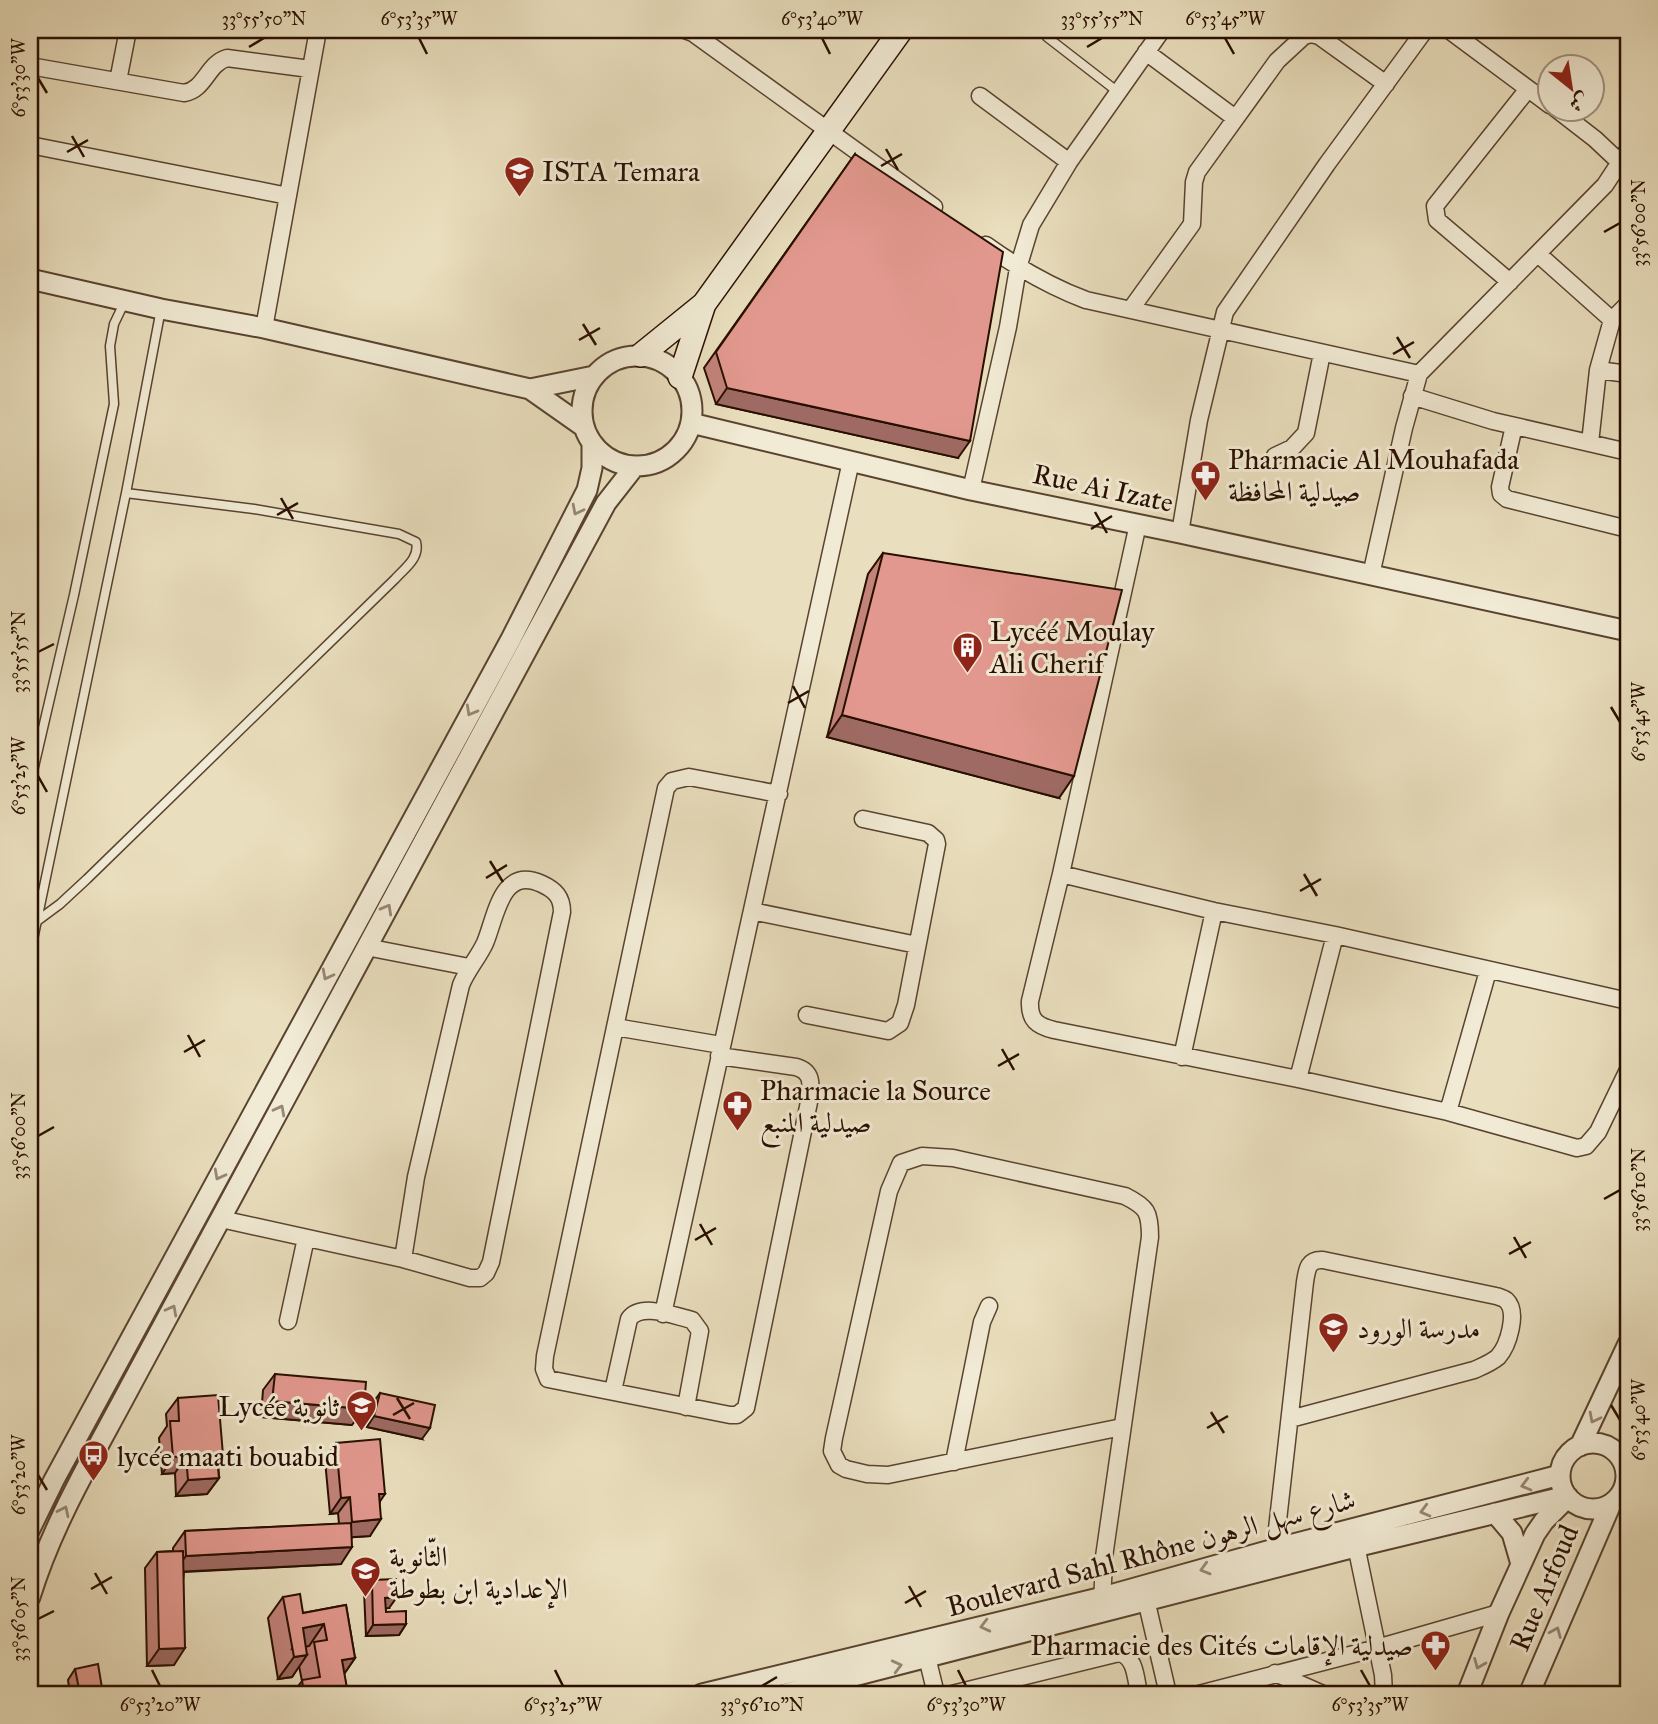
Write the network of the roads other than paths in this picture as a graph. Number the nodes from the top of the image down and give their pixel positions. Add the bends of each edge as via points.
1 (128, 30) edge
2 (318, 30) edge
3 (685, 30) edge
4 (901, 30) edge
5 (1162, 30) edge
6 (1425, 30) edge
7 (1449, 30) edge
8 (1046, 37) dead end
9 (1146, 52) junction
10 (30, 66) edge
11 (310, 69) junction
12 (118, 81) junction
13 (1386, 84) junction
14 (1528, 89) junction
15 (1118, 92) junction
16 (1536, 95) edge
17 (981, 96) dead end
18 (1235, 118) junction
19 (1573, 122) edge
20 (829, 130) junction
21 (30, 145) edge
22 (1625, 161) edge
23 (1069, 162) junction
24 (288, 196) junction
25 (942, 213) edge
26 (974, 236) edge
27 (1538, 254) junction
28 (1018, 268) junction
29 (30, 279) edge
30 (1510, 282) junction
31 (125, 301) junction
32 (704, 304) junction
33 (1628, 304) edge
34 (161, 309) junction
35 (1131, 309) junction
36 (1612, 320) junction
37 (264, 328) junction
38 (1220, 329) junction
39 (1322, 353) junction
40 (641, 355) junction
41 (1598, 370) junction
42 (1419, 374) junction
43 (1628, 374) edge
44 (594, 376) junction
45 (680, 377) junction
46 (530, 389) junction
47 (1412, 396) junction
48 (691, 423) junction
49 (1514, 426) junction
50 (588, 436) junction
51 (1590, 443) junction
52 (1628, 452) edge
53 (1275, 456) dead end
54 (851, 461) junction
55 (635, 466) junction
56 (971, 490) junction
57 (126, 493) junction
58 (1138, 524) junction
59 (1628, 529) edge
60 (1181, 533) junction
61 (1371, 575) junction
62 (1628, 631) edge
63 (30, 784) edge
64 (779, 794) junction
65 (863, 819) dead end
66 (1061, 874) junction
67 (752, 911) junction
68 (1214, 911) junction
69 (37, 920) junction
70 (1335, 934) junction
71 (916, 945) junction
72 (366, 947) junction
73 (30, 954) edge
74 (469, 967) junction
75 (1488, 971) junction
76 (1628, 1001) edge
77 (807, 1015) dead end
78 (615, 1027) junction
79 (720, 1051) junction
80 (1182, 1057) junction
81 (1628, 1070) edge
82 (1298, 1079) junction
83 (1448, 1112) junction
84 (221, 1219) junction
85 (306, 1238) junction
86 (403, 1259) junction
87 (989, 1306) dead end
88 (663, 1314) junction
89 (288, 1321) dead end
90 (1628, 1344) edge
91 (613, 1391) junction
92 (686, 1407) junction
93 (1290, 1419) junction
94 (1122, 1427) junction
95 (1580, 1446) junction
96 (1625, 1458) edge
97 (954, 1462) junction
98 (1560, 1475) junction
99 (1621, 1495) edge
100 (1567, 1496) junction
101 (1493, 1504) junction
102 (30, 1529) edge
103 (1354, 1539) junction
104 (1280, 1557) junction
105 (1521, 1564) junction
106 (1144, 1594) junction
107 (30, 1597) edge
108 (1102, 1605) junction
109 (1499, 1613) junction
110 (1377, 1648) junction
111 (925, 1650) junction
112 (1275, 1673) junction
113 (702, 1694) edge
114 (784, 1694) edge
115 (936, 1694) edge
116 (952, 1694) edge
117 (1139, 1694) edge
118 (1168, 1694) edge
119 (1199, 1694) edge
120 (1323, 1694) edge
121 (1384, 1694) edge
122 (1467, 1694) edge
123 (1528, 1694) edge

1 - 12 street
2 - 11 street
3 - 20 street
4 - 20 main road
5 - 9 street
6 - 13 street
7 - 14 street
8 - 15 lane
9 - 15 street
9 - 18 street
10 - 12 street
11 - 12 street via 227,58 215,64 190,92
11 - 24 street
13 - 18 street via 1311,34 1277,61
13 - 38 street via 1234,297
14 - 16 street
14 - 30 street via 1434,213
15 - 23 street
17 - 23 street
18 - 35 street via 1197,172 1188,231
19 - 22 street
20 - 25 street
20 - 32 main road
21 - 24 street
22 - 27 street
23 - 28 street via 1031,225
24 - 37 street
26 - 28 street
27 - 30 street
27 - 36 street
28 - 35 street via 1086,300
28 - 56 street
29 - 31 street
30 - 42 street
31 - 34 street
31 - 63 lane via 110,346 114,404
32 - 40 main road
32 - 45 main road
33 - 36 street
34 - 37 street
34 - 57 lane
35 - 38 street
36 - 41 street
37 - 46 street
38 - 39 street
38 - 60 street via 1199,420
39 - 42 street
39 - 53 street via 1306,433 1292,448
40 - 44 street via 615,360
40 - 45 street via 669,365
41 - 43 street
41 - 51 street
42 - 47 street
44 - 46 street
44 - 50 street via 581,409
45 - 48 street via 689,391
46 - 50 street
47 - 49 street
47 - 61 street
48 - 54 street, Rue Ai Izate
48 - 55 street via 683,441 669,455
49 - 51 street
49 - 59 street via 1500,486 1507,499
50 - 55 street via 604,456
50 -> 102 street via 590,480 561,541
51 - 52 street
54 - 56 street, Rue Ai Izate
54 - 64 street
72 -> 55 street via 606,503
56 - 58 street, Rue Ai Izate
57 - 69 lane
57 - 69 lane via 399,534 416,542 416,552 395,579 88,879
58 - 60 street, Rue Ai Izate
58 - 66 street
60 - 61 street, Rue Ai Izate
61 - 62 street, Rue Ai Izate
64 - 67 street
64 - 78 street via 689,777 672,781 666,788
65 - 71 street via 936,839
66 - 68 street
66 - 80 street via 1030,1001 1032,1018 1054,1030
67 - 71 street
67 - 79 street
68 - 70 street
68 - 80 street
69 - 73 lane
70 - 75 street
70 - 82 street
71 - 77 street via 906,1005 894,1028 881,1031
72 - 74 street
84 -> 72 street
74 - 86 street via 457,998 416,1177
74 - 86 street via 484,945 506,888 524,880 552,889 562,912 489,1267 476,1279
75 - 76 street
75 - 83 street
78 - 79 street
78 - 91 street via 544,1364 548,1379
79 - 88 street
79 - 92 street via 801,1068 809,1076 810,1092 749,1402 737,1415
80 - 82 street
81 - 83 street via 1598,1132 1586,1146
82 - 83 street
84 - 85 street
107 -> 84 street via 67,1504
85 - 86 street
85 - 89 street
87 - 97 street
88 - 91 street via 639,1310 629,1319
88 - 92 street via 692,1320 700,1331
90 -> 95 street
91 - 92 street
93 - 93 street via 1304,1282 1313,1261 1496,1296 1506,1300 1511,1309 1506,1345 1490,1363
93 - 104 street via 1278,1529
94 - 97 street
94 - 97 street via 1150,1237 1147,1211 1125,1196 953,1158 922,1156 901,1163 896,1172 832,1451 839,1465 867,1474 905,1473
94 - 108 street
95 - 96 street via 1602,1445
95 - 98 street via 1566,1458
96 - 99 street
98 - 100 street
98 -> 101 street
99 - 100 street via 1596,1509 1581,1507
123 -> 99 street, Rue Arfoud
100 - 101 street, Boulevard Sahl Rhône شارع سهل الرهون
100 - 105 street, Rue Arfoud via 1544,1521
101 - 103 street, Boulevard Sahl Rhône شارع سهل الرهون
101 - 105 street via 1512,1534
103 - 104 street, Boulevard Sahl Rhône شارع سهل الرهون
103 - 110 street
104 - 106 street, Boulevard Sahl Rhône شارع سهل الرهون
105 - 109 street, Rue Arfoud
106 - 108 street, Boulevard Sahl Rhône شارع سهل الرهون
106 - 118 street
108 - 111 street, Boulevard Sahl Rhône شارع سهل الرهون
109 - 110 street
109 -> 122 street, Rue Arfoud
110 - 112 street
110 - 121 street
111 - 113 street, Boulevard Sahl Rhône شارع سهل الرهون
114 -> 111 street, Boulevard Sahl Rhône شارع سهل الرهون
111 - 115 street
112 - 119 street
112 - 120 street
116 - 117 street via 1119,1653 1129,1658

